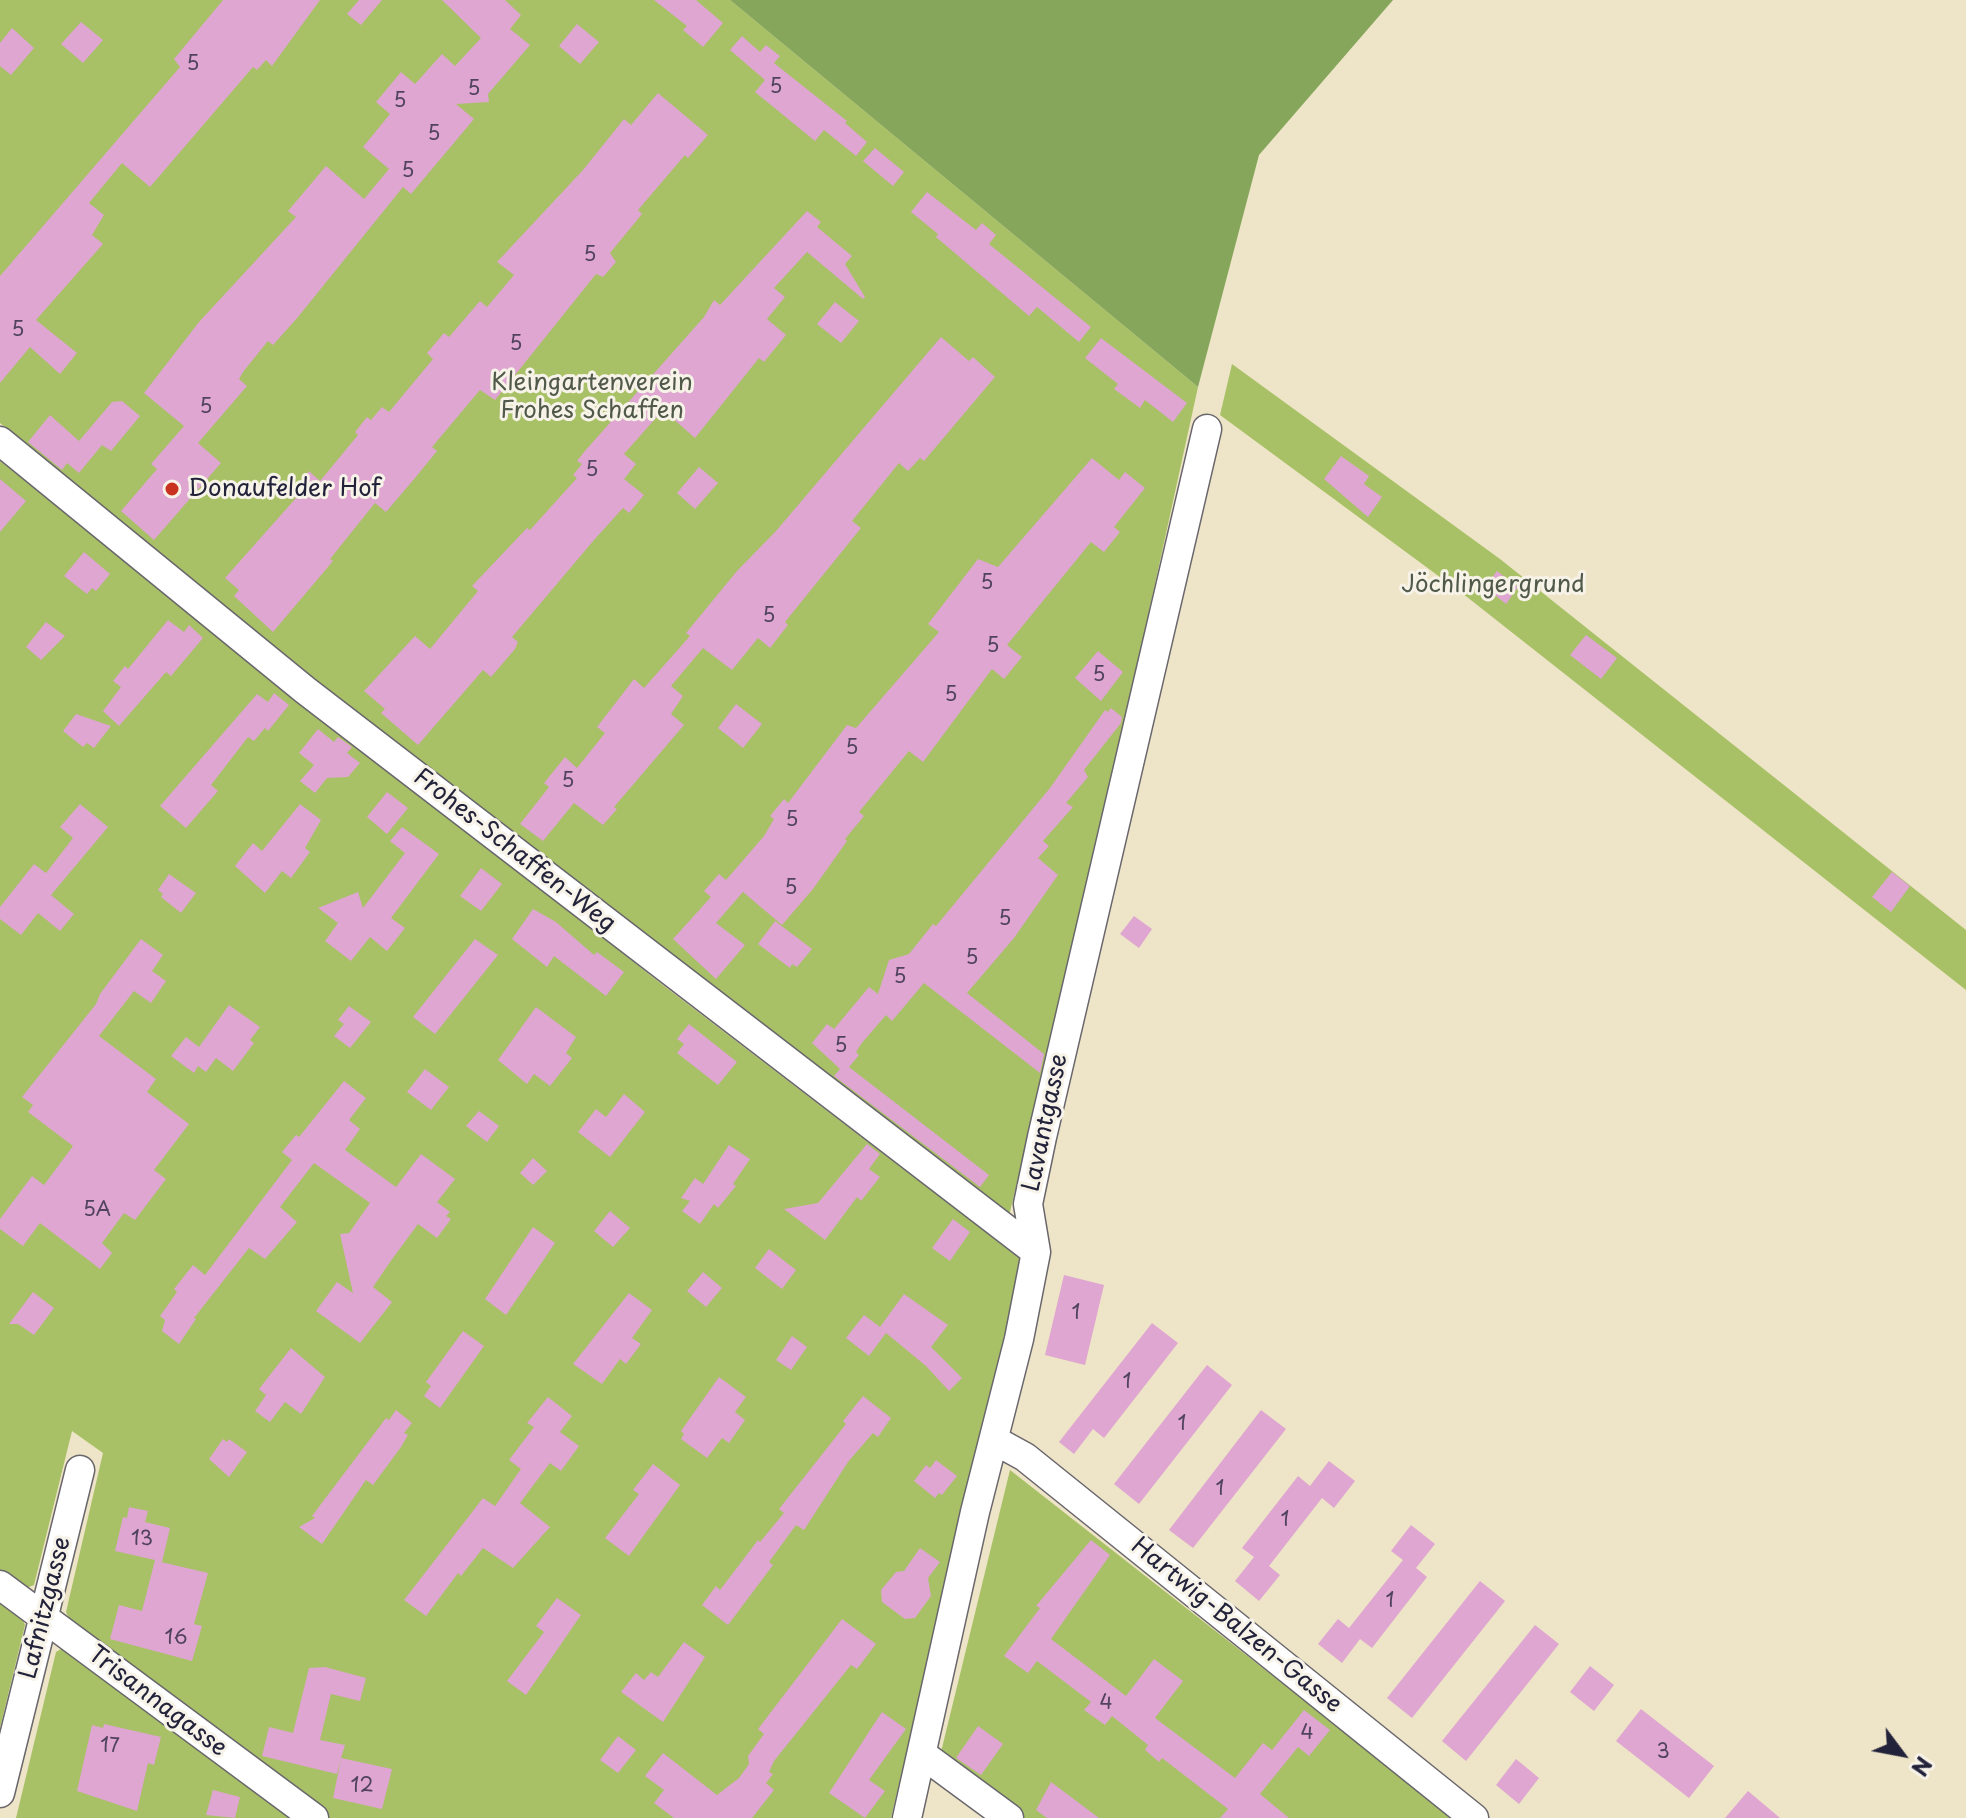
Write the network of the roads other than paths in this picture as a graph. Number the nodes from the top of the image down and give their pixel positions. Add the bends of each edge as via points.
1 (1207, 429) dead end
2 (0, 441) edge
3 (1036, 1252) junction
4 (994, 1440) junction
5 (80, 1470) dead end
6 (0, 1585) edge
7 (44, 1618) junction
8 (922, 1754) junction
9 (0, 1793) edge
10 (314, 1818) edge
11 (907, 1818) edge
12 (1009, 1818) edge
13 (1474, 1818) edge

1 - 3 street, Lavantgasse via 1036,1164 1028,1204
2 - 3 street, Frohes-Schaffen-Weg via 305,690
3 - 4 street, Lavantgasse
4 - 8 street, Lavantgasse
4 - 13 street, Hartwig-Balzen-Gasse via 1025,1457
5 - 7 street, Lafnitzgasse
6 - 7 street, Trisannagasse
7 - 9 street, Lafnitzgasse
7 - 10 street, Trisannagasse
8 - 11 street, Lavantgasse
8 - 12 street

